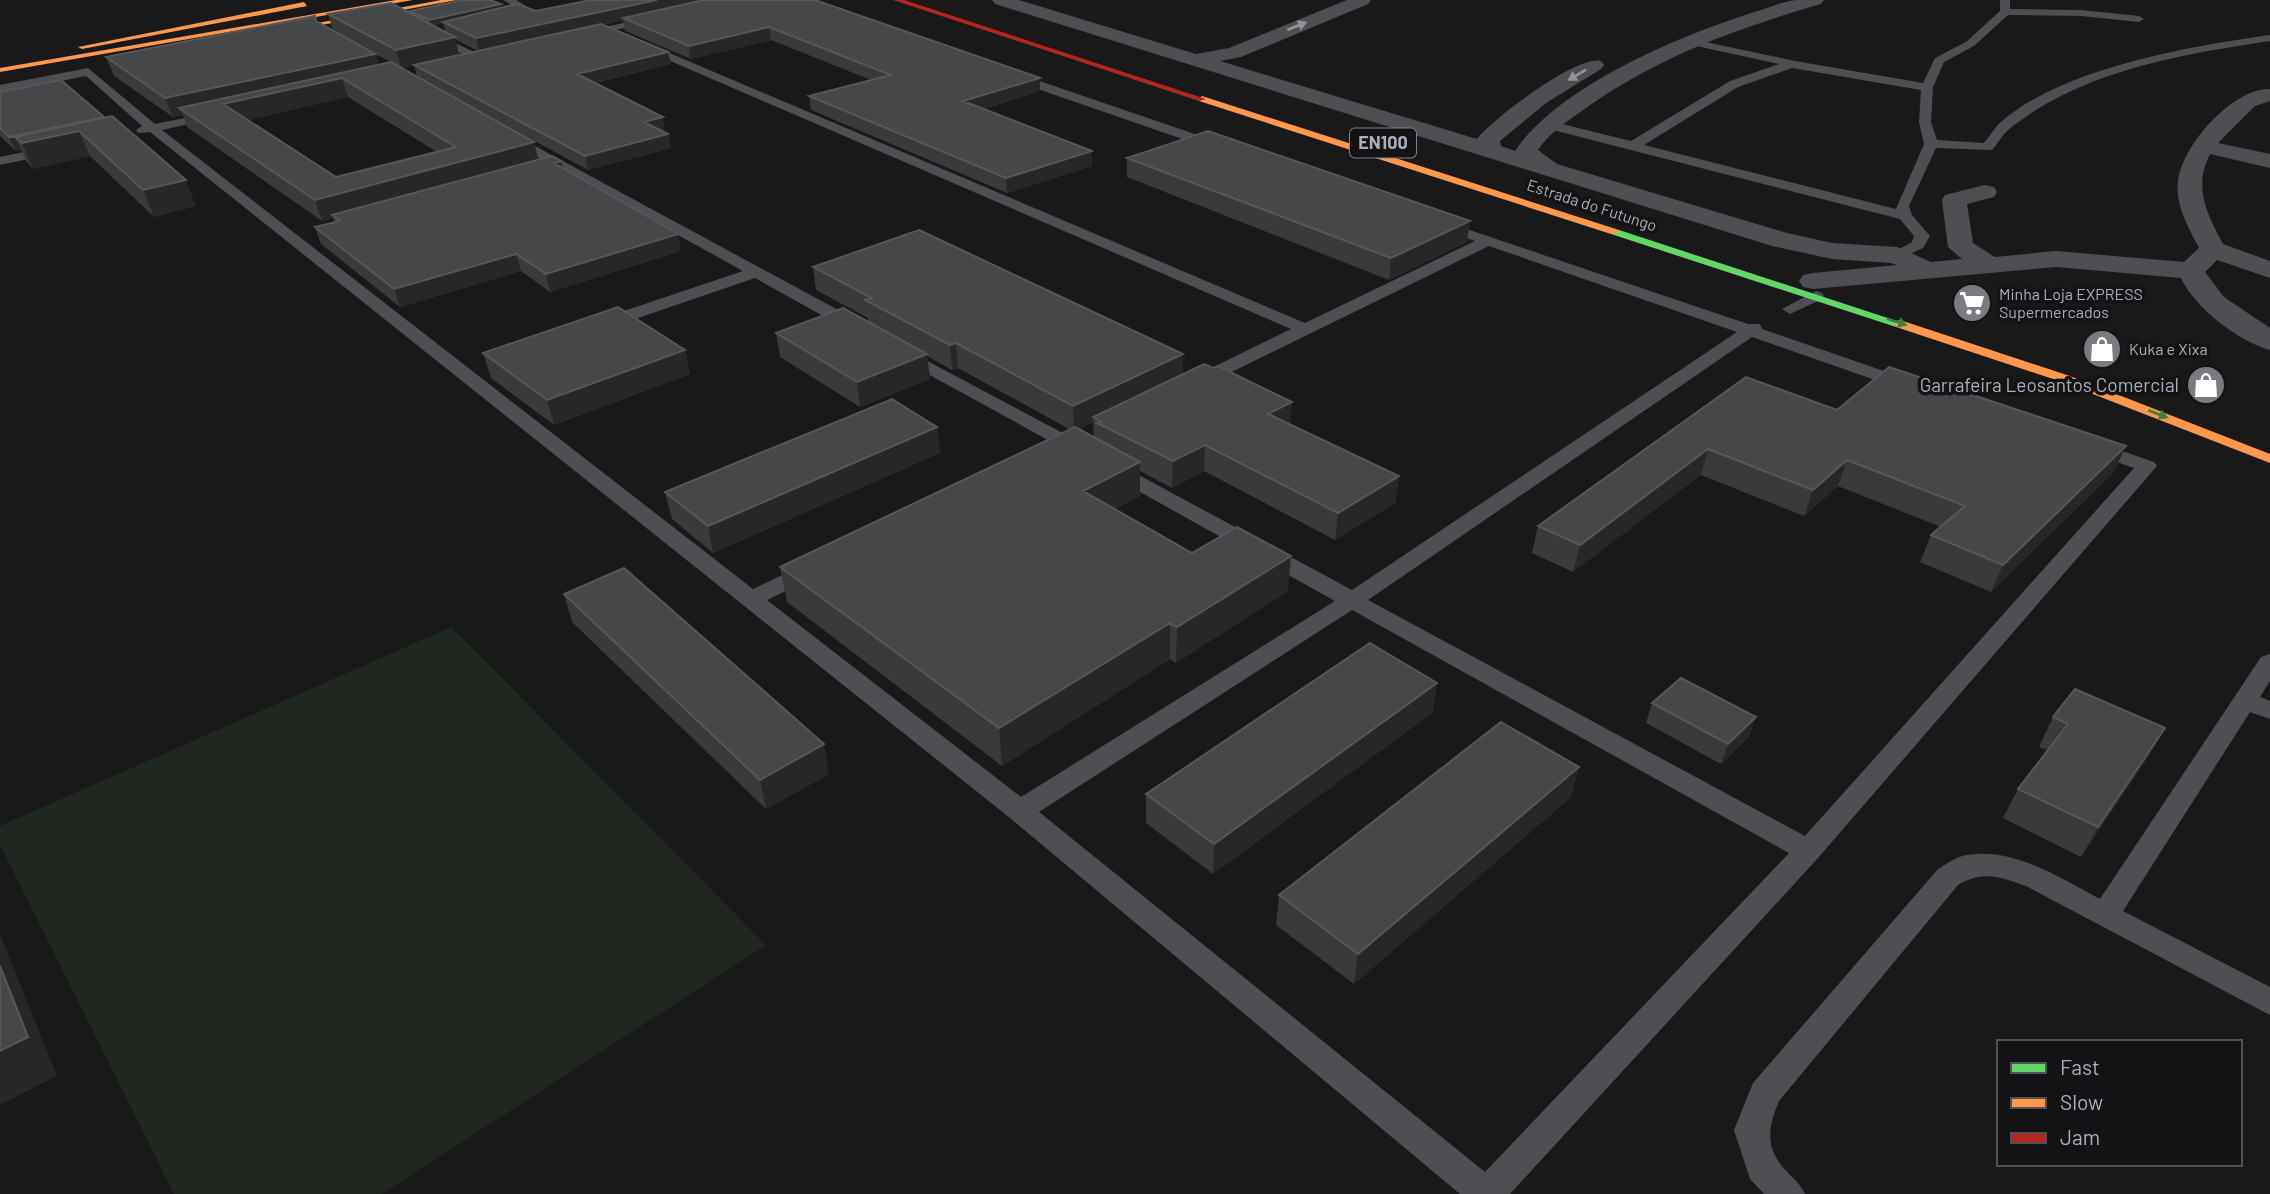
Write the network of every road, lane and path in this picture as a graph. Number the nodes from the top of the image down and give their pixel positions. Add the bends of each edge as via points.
1 (327, 0) edge
2 (351, 0) edge
3 (409, 0) edge
4 (453, 0) edge
5 (508, 0) edge
6 (897, 0) edge
7 (1001, 0) edge
8 (1319, 0) edge
9 (1362, 0) edge
10 (1762, 0) edge
11 (1815, 0) edge
12 (1018, 3) edge
13 (2005, 6) edge
14 (948, 8) edge
15 (667, 16) edge
16 (500, 18) edge
17 (2139, 19) dead end
18 (452, 28) edge
19 (604, 29) junction
20 (1722, 29) junction
21 (1663, 33) dead end
22 (566, 37) edge
23 (2270, 38) edge
24 (1691, 41) junction
25 (86, 50) junction
26 (1204, 52) junction
27 (1617, 53) dead end
28 (0, 63) edge
29 (451, 63) edge
30 (1238, 63) junction
31 (1791, 64) junction
32 (991, 68) edge
33 (0, 71) edge
34 (1927, 87) junction
35 (0, 89) edge
36 (2270, 94) edge
37 (234, 110) edge
38 (489, 125) edge
39 (152, 128) junction
40 (1542, 132) junction
41 (127, 134) edge
42 (1494, 139) junction
43 (1931, 144) junction
44 (1633, 146) junction
45 (2203, 146) junction
46 (64, 147) edge
47 (1239, 154) edge
48 (0, 161) edge
49 (2270, 161) edge
50 (558, 164) junction
51 (1549, 167) junction
52 (531, 171) edge
53 (1985, 192) dead end
54 (1905, 216) junction
55 (1422, 218) edge
56 (1487, 241) junction
57 (1961, 247) junction
58 (2212, 249) junction
59 (1897, 255) junction
60 (1988, 264) junction
61 (1936, 270) junction
62 (2270, 270) edge
63 (2191, 271) junction
64 (756, 272) junction
65 (1815, 289) junction
66 (1790, 309) dead end
67 (1305, 329) junction
68 (1751, 330) junction
69 (577, 333) edge
70 (2270, 341) edge
71 (488, 363) edge
72 (463, 372) junction
73 (1181, 390) edge
74 (2139, 390) dead end
75 (1928, 392) edge
76 (1094, 432) edge
77 (1069, 444) junction
78 (2083, 444) edge
79 (1044, 456) edge
80 (2270, 459) edge
81 (824, 563) edge
82 (751, 599) junction
83 (1351, 601) junction
84 (2270, 662) edge
85 (2258, 706) edge
86 (1020, 811) junction
87 (1808, 851) junction
88 (2105, 915) junction
89 (2270, 1002) edge
90 (1487, 1194) edge
91 (1787, 1194) edge

1 - 25 main road
2 - 25 main road
3 - 25 main road via 279,24
4 - 25 main road via 243,37
5 - 16 lane via 528,10
6 - 14 main road, Estrada do Futungo
7 - 12 street
8 - 26 street
30 -> 9 street
10 - 20 street via 1689,24
11 - 20 street
12 - 26 street via 1156,46
13 - 17 lane
13 - 34 lane via 1969,44 1939,60
14 - 65 main road, Estrada do Futungo / EN100
15 - 19 lane
18 - 29 lane via 424,31 483,55
19 - 22 lane
19 - 67 lane
20 - 24 street
21 - 24 street via 1686,35
23 - 43 lane via 2146,62 2077,84 2012,120 1987,146
24 - 31 lane
24 - 40 street via 1610,82
25 - 28 main road
25 - 33 main road
26 - 30 street
27 -> 42 street via 1540,98
30 - 42 street via 1426,129
31 - 34 lane
31 - 44 lane via 1734,85
32 - 47 lane
34 - 43 lane via 1925,122
35 - 39 lane via 88,72
36 - 45 street via 2253,96
37 - 39 lane
38 - 50 lane
39 - 41 lane
39 - 72 lane via 298,235
40 - 42 street via 1522,144
40 - 44 lane
40 - 51 street via 1526,150
42 - 51 street
43 - 54 lane via 1902,206
44 - 54 lane
45 - 49 street
45 - 58 street via 2197,153 2191,195
46 - 48 lane
50 - 52 lane
50 - 64 lane
51 - 59 street via 1781,240 1832,251
53 - 57 street via 1954,200
54 - 59 lane via 1922,236 1918,245
55 - 56 lane
56 - 67 lane
56 - 68 lane
57 - 60 street
57 - 61 street via 1930,253
58 - 62 street
58 - 63 street
59 - 61 street
60 - 61 street
60 - 63 street via 2056,259
61 - 65 street
63 - 70 street via 2197,287 2222,310
64 - 69 lane
64 - 77 lane
65 - 66 lane
65 - 74 main road, Estrada do Futungo / EN100
65 -> 80 main road, Estrada do Futungo / EN100 via 2066,379
67 - 73 lane
68 - 75 lane
68 - 83 lane
71 - 72 lane
72 - 82 lane
76 - 77 lane
77 - 79 lane
77 - 83 lane
78 - 87 lane via 2147,466
81 - 82 lane
82 - 86 lane
83 - 86 lane
83 - 87 lane
84 - 85 lane
85 - 88 lane
86 - 90 lane
87 - 90 lane
88 - 89 lane
88 - 91 lane via 2036,878 1999,866 1968,865 1948,877 1765,1093 1751,1130 1762,1168

